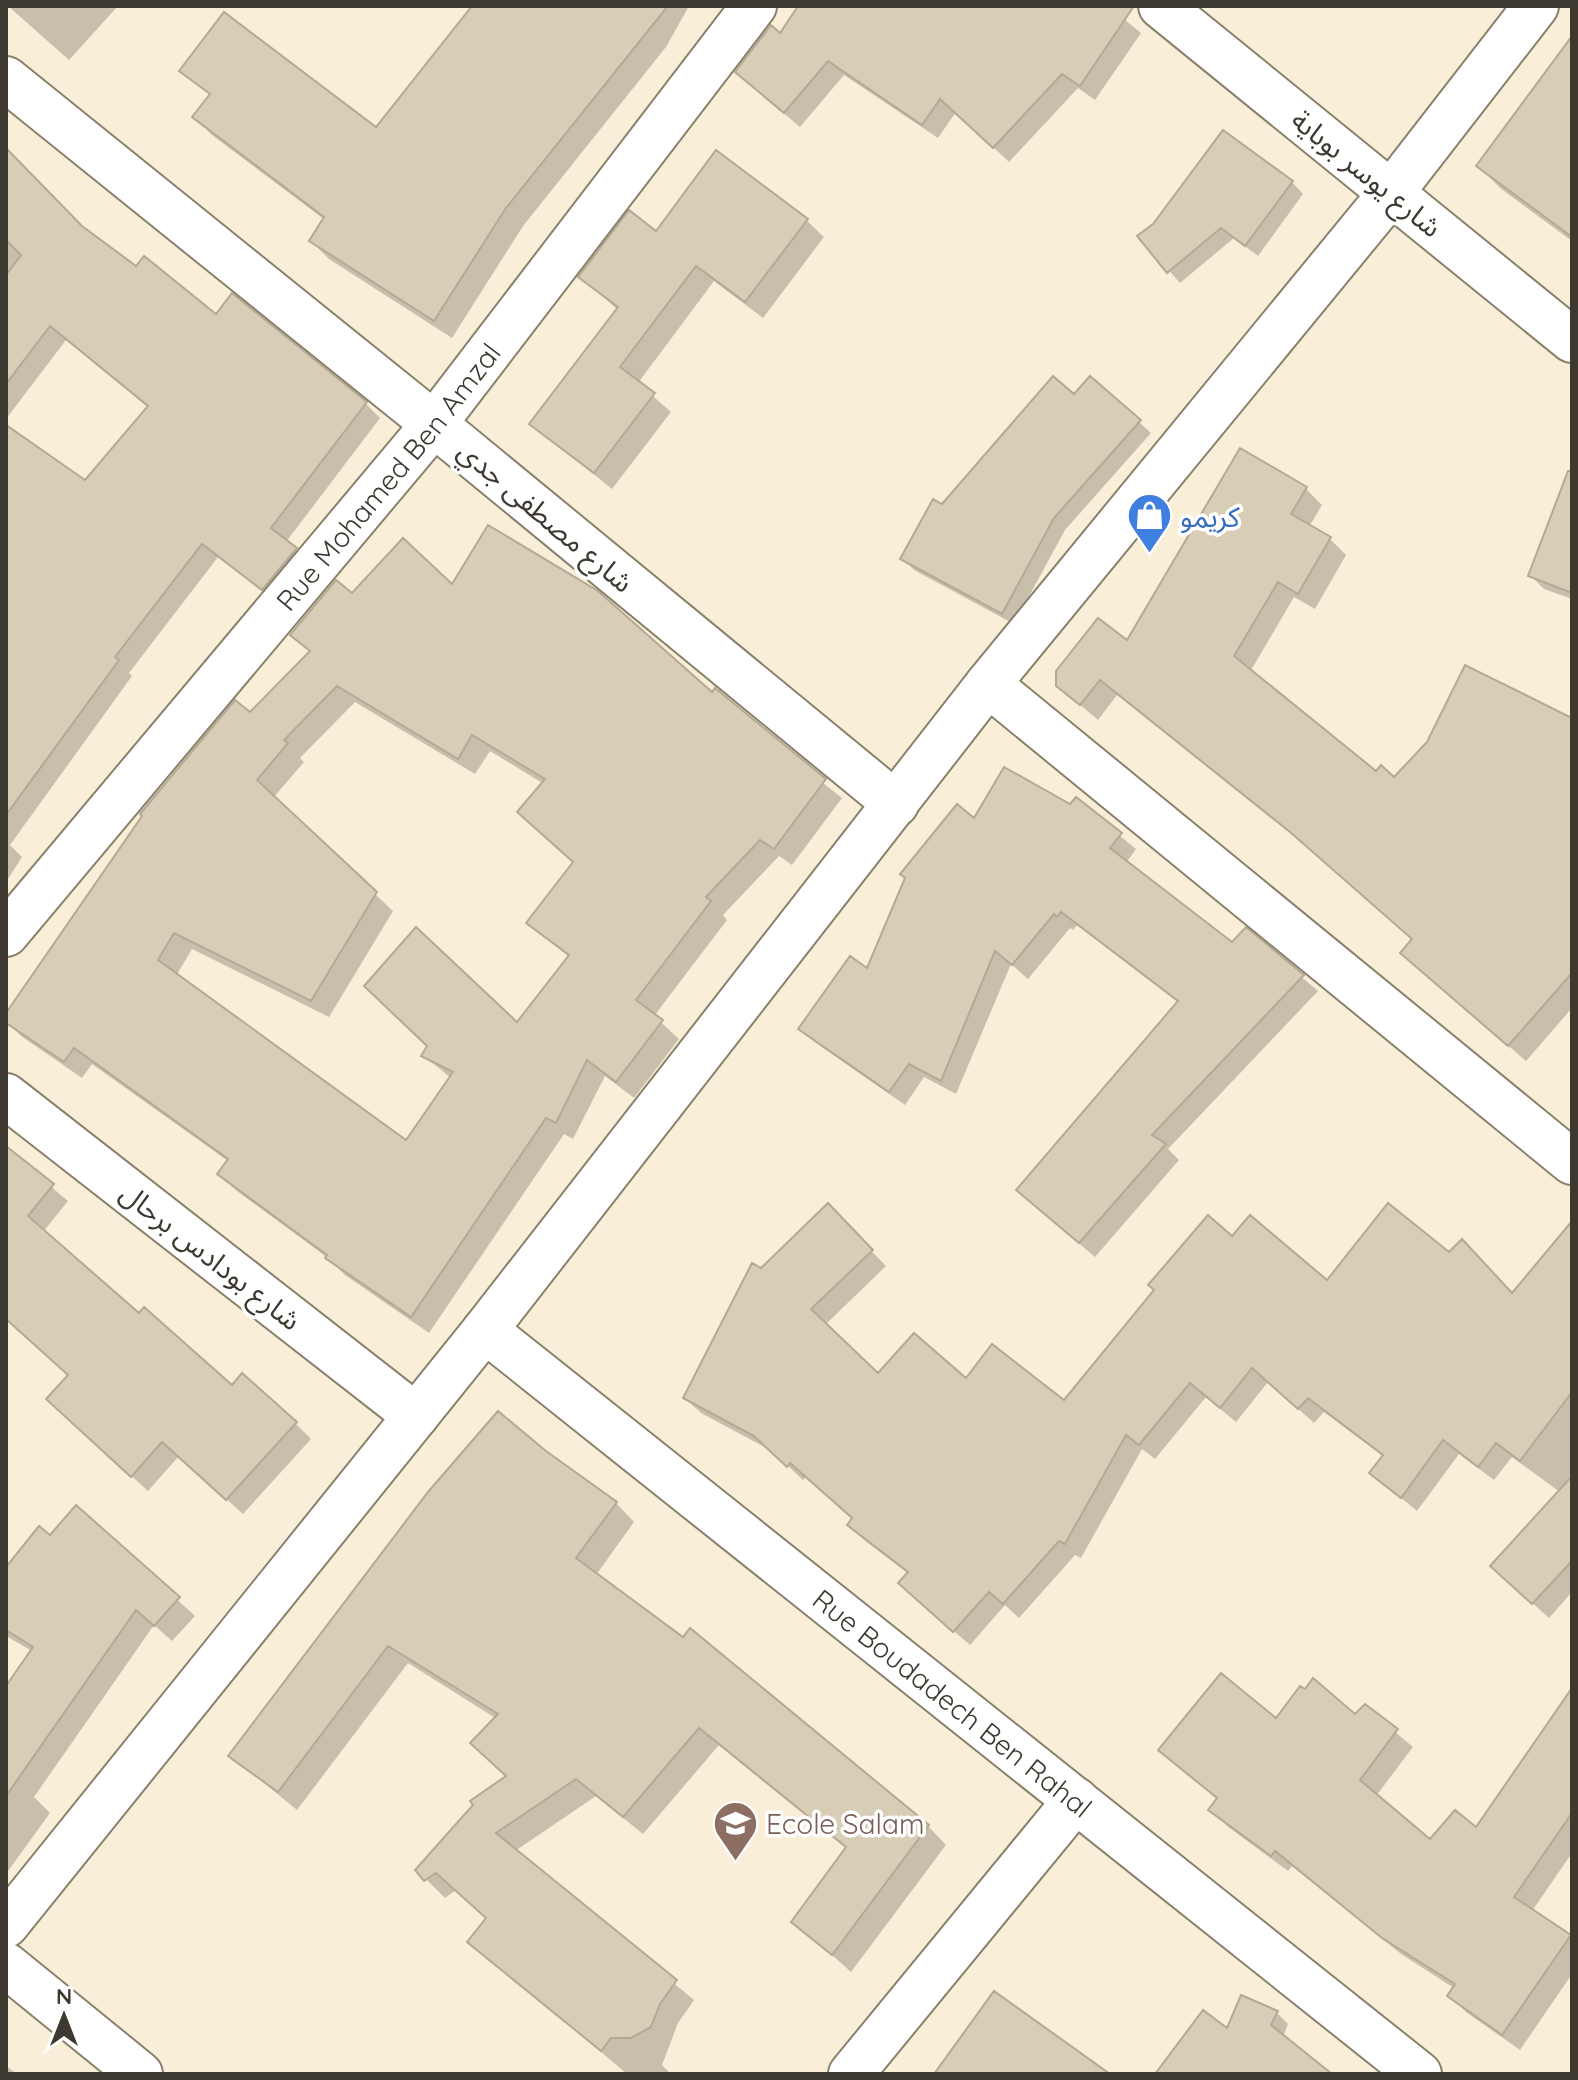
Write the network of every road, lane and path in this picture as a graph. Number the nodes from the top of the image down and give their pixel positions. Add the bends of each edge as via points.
1 (754, 6) edge
2 (1161, 6) edge
3 (1536, 6) edge
4 (6, 79) edge
5 (1391, 193) junction
6 (1572, 340) edge
7 (434, 424) junction
8 (988, 684) junction
9 (896, 804) junction
10 (6, 934) edge
11 (6, 1096) edge
12 (1572, 1162) edge
13 (485, 1330) junction
14 (416, 1416) junction
15 (1076, 1800) junction
16 (6, 1925) edge
17 (6, 1965) edge
18 (140, 2074) edge
19 (851, 2074) edge
20 (1419, 2074) edge

1 - 7 street, Rue Mohamed Ben Amzal
2 - 5 street, شارع يوسر بوباية
3 - 5 street
4 - 7 street, شارع مصطفى جدي
5 - 6 street, شارع يوسر بوباية
5 - 8 street
7 - 9 street, شارع مصطفى جدي
7 - 10 street, Rue Mohamed Ben Amzal
8 - 9 street
8 - 12 street
9 - 13 street
11 - 14 street, شارع بودادس برحال
13 - 14 street
13 - 15 street, Rue Boudadech Ben Rahal
14 - 16 street
15 - 19 street
15 - 20 street, Rue Boudadech Ben Rahal
17 - 18 street

